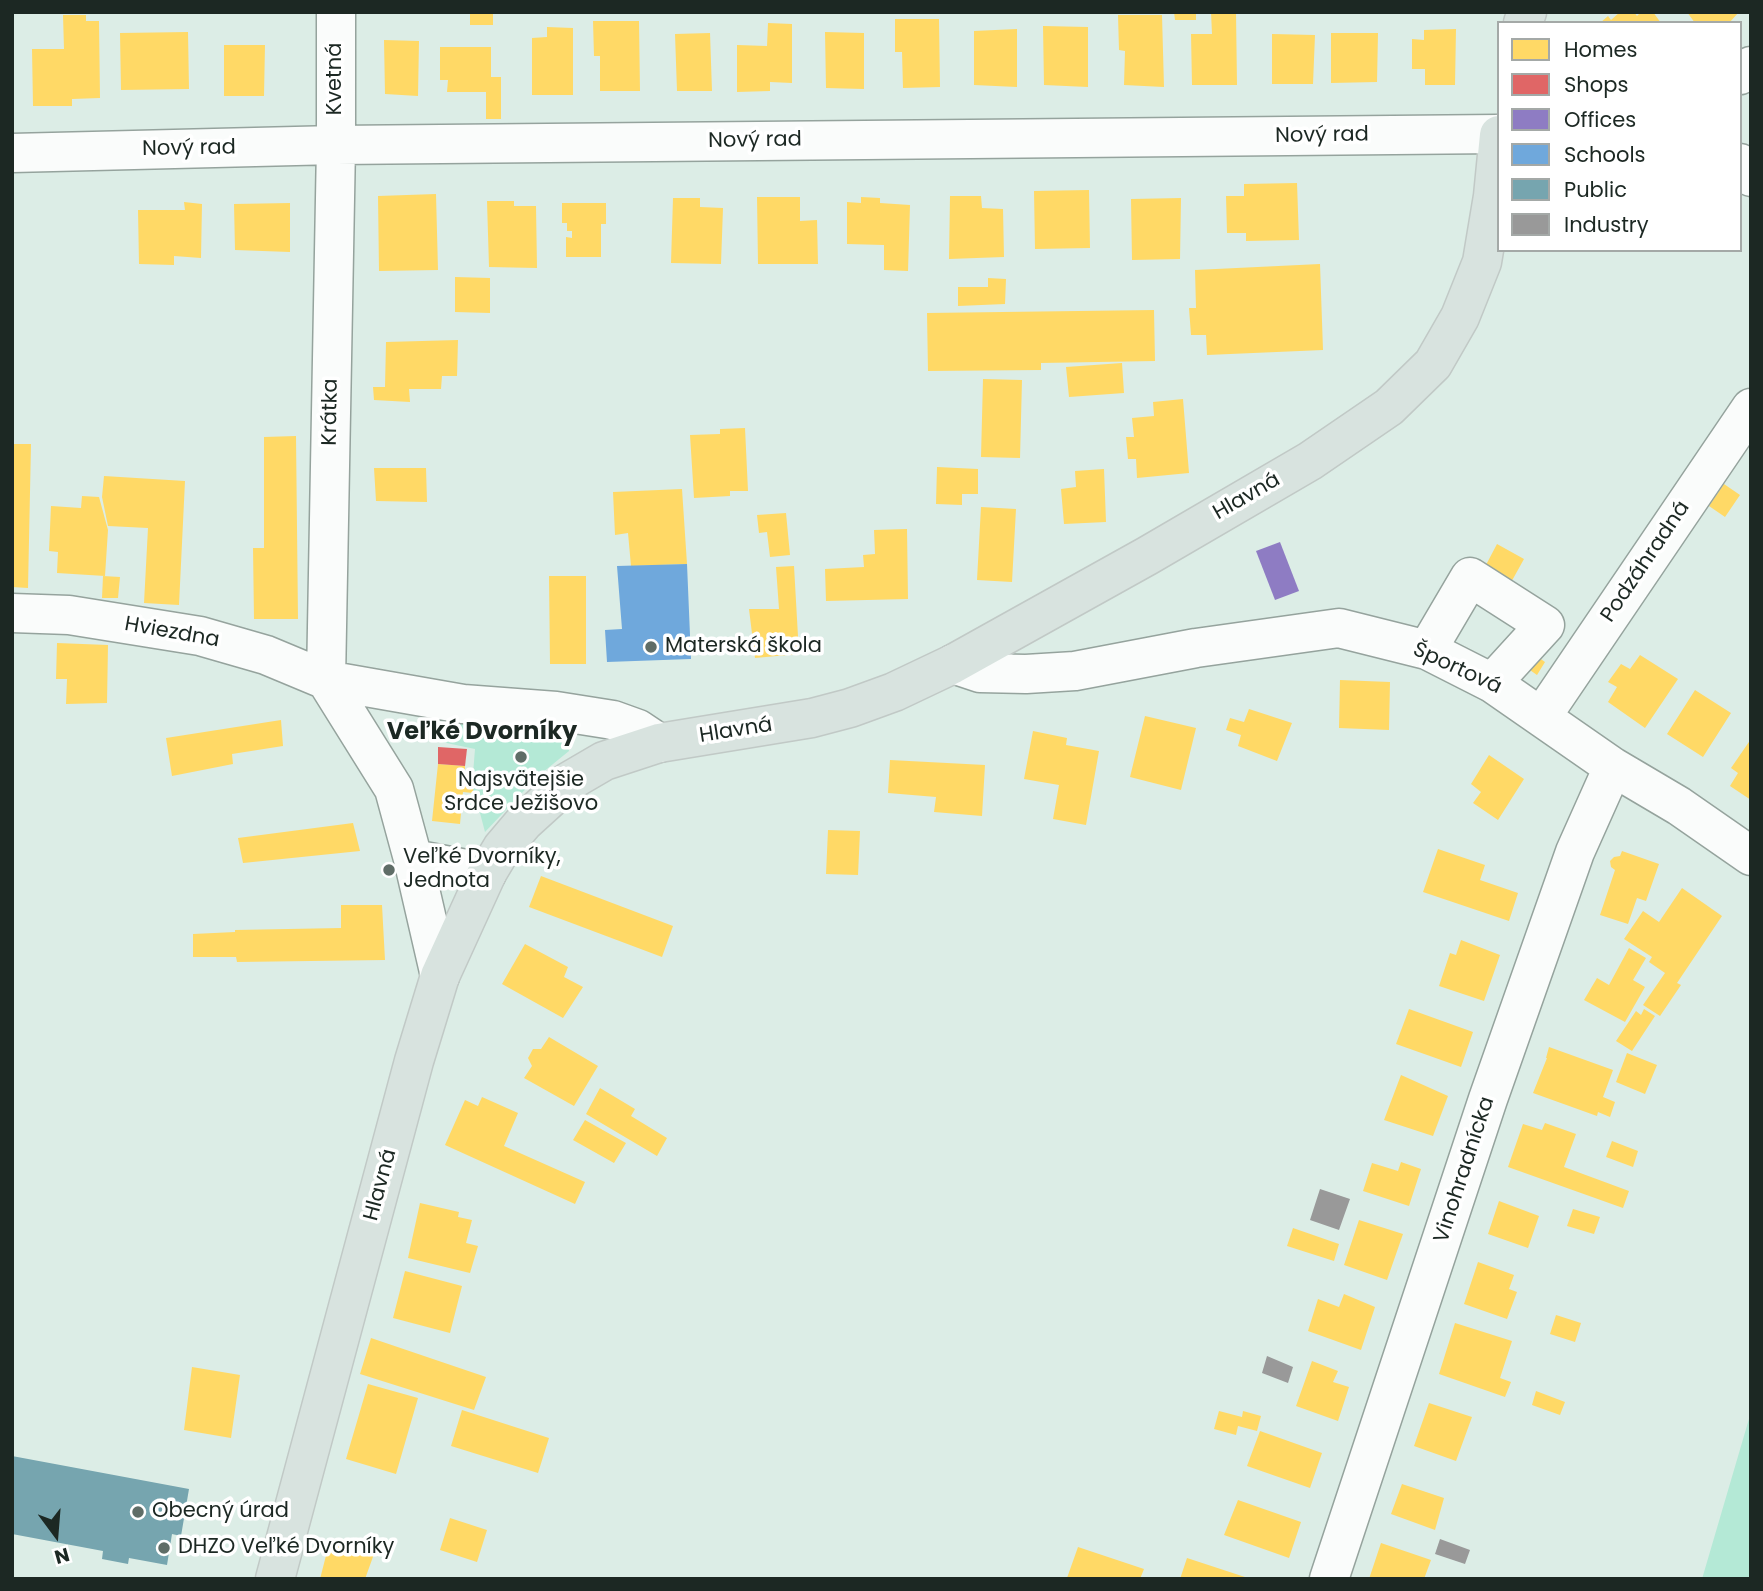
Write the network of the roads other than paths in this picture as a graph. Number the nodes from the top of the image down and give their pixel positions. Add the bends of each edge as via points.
1 (336, 12) edge
2 (1497, 134) edge
3 (336, 145) junction
4 (12, 153) edge
5 (1497, 154) edge
6 (1751, 408) edge
7 (12, 613) edge
8 (1427, 650) junction
9 (953, 664) junction
10 (326, 680) junction
11 (1492, 683) junction
12 (1542, 716) junction
13 (659, 743) junction
14 (1613, 766) junction
15 (1751, 856) edge
16 (413, 859) junction
17 (487, 873) junction
18 (440, 976) junction
19 (275, 1579) edge
20 (1329, 1579) edge

1 - 3 street, Kvetná
2 - 3 street, Nový rad
3 - 4 street, Nový rad
3 - 10 street, Krátka
5 - 9 main road, Hlavná via 1482,262 1460,317 1433,365 1389,407 1310,461
6 - 12 street, Podzáhradná
7 - 10 street, Hviezdna via 69,615 200,636 266,655
8 - 9 street, Športová via 1339,628 1075,671 980,673
8 - 11 street, Športová
8 - 11 street via 1470,577 1545,625
9 - 13 main road, Hlavná via 850,708
10 - 13 street, Hviezdna via 463,704 612,720
10 - 16 street via 394,789
11 - 12 street, Športová
12 - 14 street, Športová
13 - 17 main road, Hlavná via 604,761 568,782 523,822
14 - 15 street, Športová
14 - 20 street, Vinohradnícka via 1575,852 1488,1099
16 - 17 street
16 - 18 street
17 - 18 main road, Hlavná
18 - 19 main road, Hlavná

